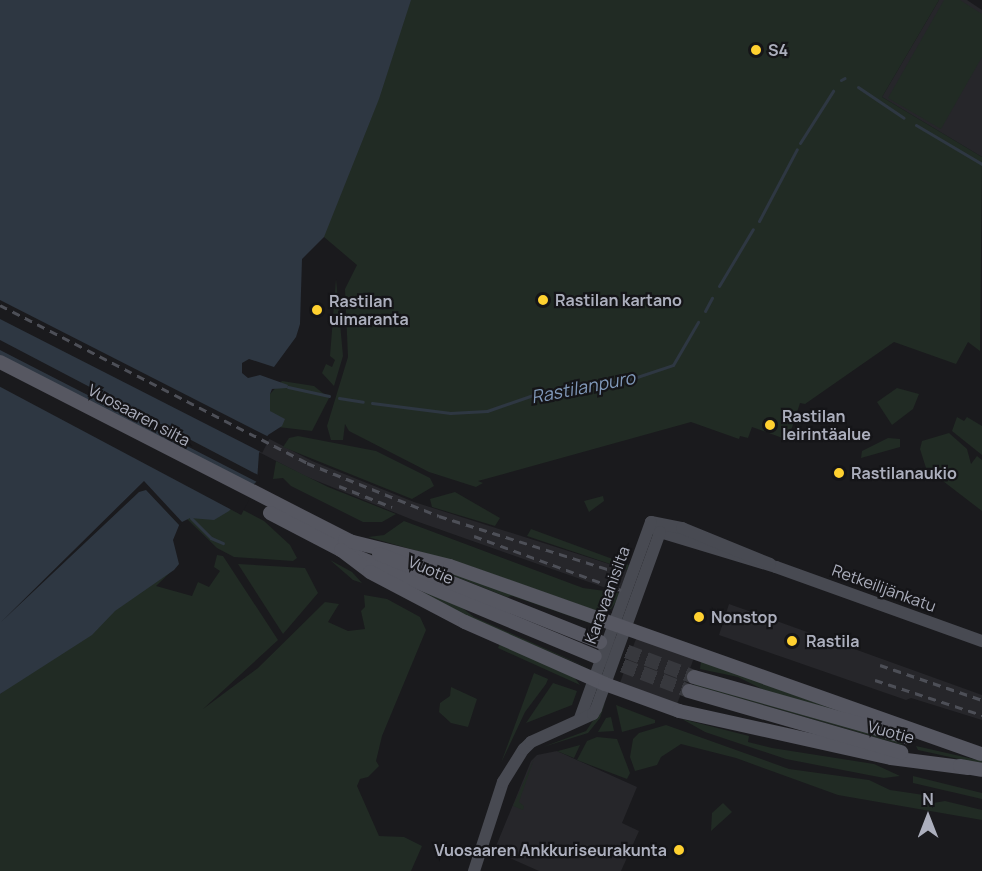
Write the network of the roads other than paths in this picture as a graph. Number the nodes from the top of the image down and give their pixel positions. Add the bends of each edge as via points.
1 (0, 362) edge
2 (0, 372) edge
3 (260, 503) junction
4 (651, 522) junction
5 (660, 532) junction
6 (343, 545) junction
7 (648, 547) junction
8 (776, 567) junction
9 (620, 625) junction
10 (982, 641) edge
11 (600, 642) tunnel mouth
12 (595, 656) tunnel mouth
13 (694, 677) tunnel mouth
14 (600, 682) junction
15 (689, 691) tunnel mouth
16 (982, 754) edge
17 (975, 769) edge
18 (479, 849) junction
19 (466, 871) edge
20 (474, 871) edge

1 - 3 main road, Vuosaaren silta
2 - 3 main road, Vuosaaren silta
3 - 6 main road, Vuotie
4 - 5 street
4 - 7 street, Karavaanisilta
4 - 8 street, Retkeilijänkatu via 663,522 725,543
5 - 7 street, Karavaanisilta
5 - 8 street, Retkeilijänkatu
6 - 9 main road via 450,566
6 - 11 main road, Vuotie
6 - 12 main road, Vuotie
6 - 14 main road via 369,572 415,597
7 - 9 street, Karavaanisilta
8 - 10 street, Retkeilijänkatu
9 - 14 street, Karavaanisilta
9 - 16 main road
13 - 16 main road, Vuotie
14 - 17 main road via 716,722 891,758
14 - 18 street, Karavaanisilta via 593,714 531,742 514,765 511,784 501,797
15 - 17 main road, Vuotie
18 - 19 street
18 - 20 street

